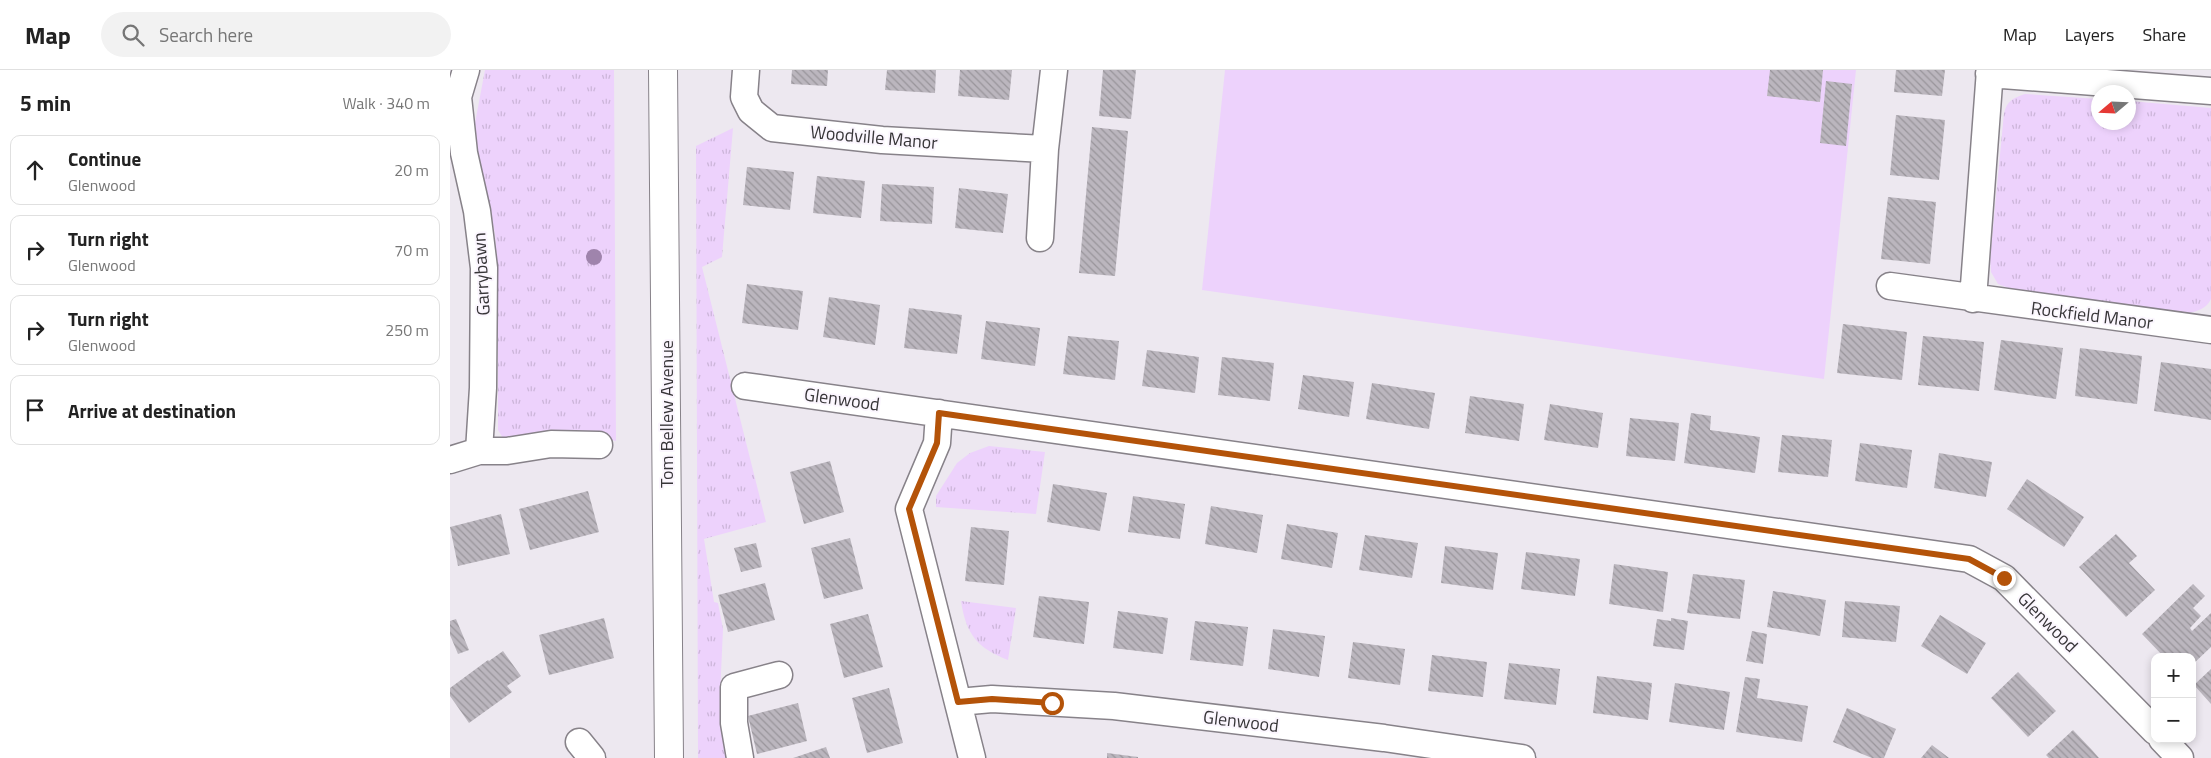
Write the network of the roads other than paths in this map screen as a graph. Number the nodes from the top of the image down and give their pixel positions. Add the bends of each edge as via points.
1 (466, 70) edge
2 (663, 70) edge
3 (746, 70) edge
4 (1054, 70) edge
5 (1990, 72) edge
6 (2211, 92) edge
7 (1045, 149) junction
8 (1040, 238) dead end
9 (1890, 286) dead end
10 (1973, 299) junction
11 (2211, 330) edge
12 (746, 386) dead end
13 (939, 413) junction
14 (599, 445) dead end
15 (479, 451) junction
16 (450, 460) edge
17 (779, 675) dead end
18 (958, 702) junction
19 (2151, 727) edge
20 (2166, 743) edge
21 (669, 758) edge
22 (740, 758) edge
23 (972, 758) edge
24 (1522, 758) edge
25 (2180, 758) edge

1 - 15 street, Garrybawn via 458,97 484,268
2 - 21 street, Tom Bellew Avenue
3 - 7 street, Woodville Manor via 744,97 750,111 772,128 882,140
4 - 7 street
5 - 6 street
5 - 10 street
7 - 8 street
9 - 10 street, Rockfield Manor
10 - 11 street, Rockfield Manor
12 - 13 street, Glenwood
13 - 18 street via 937,443 909,509
13 - 19 street, Glenwood via 1969,559 2004,578
14 - 15 street via 551,444 507,451
15 - 16 street
17 - 22 street via 734,687 734,723
18 - 23 street
18 - 24 street, Glenwood via 992,699 1114,706
20 - 25 street

